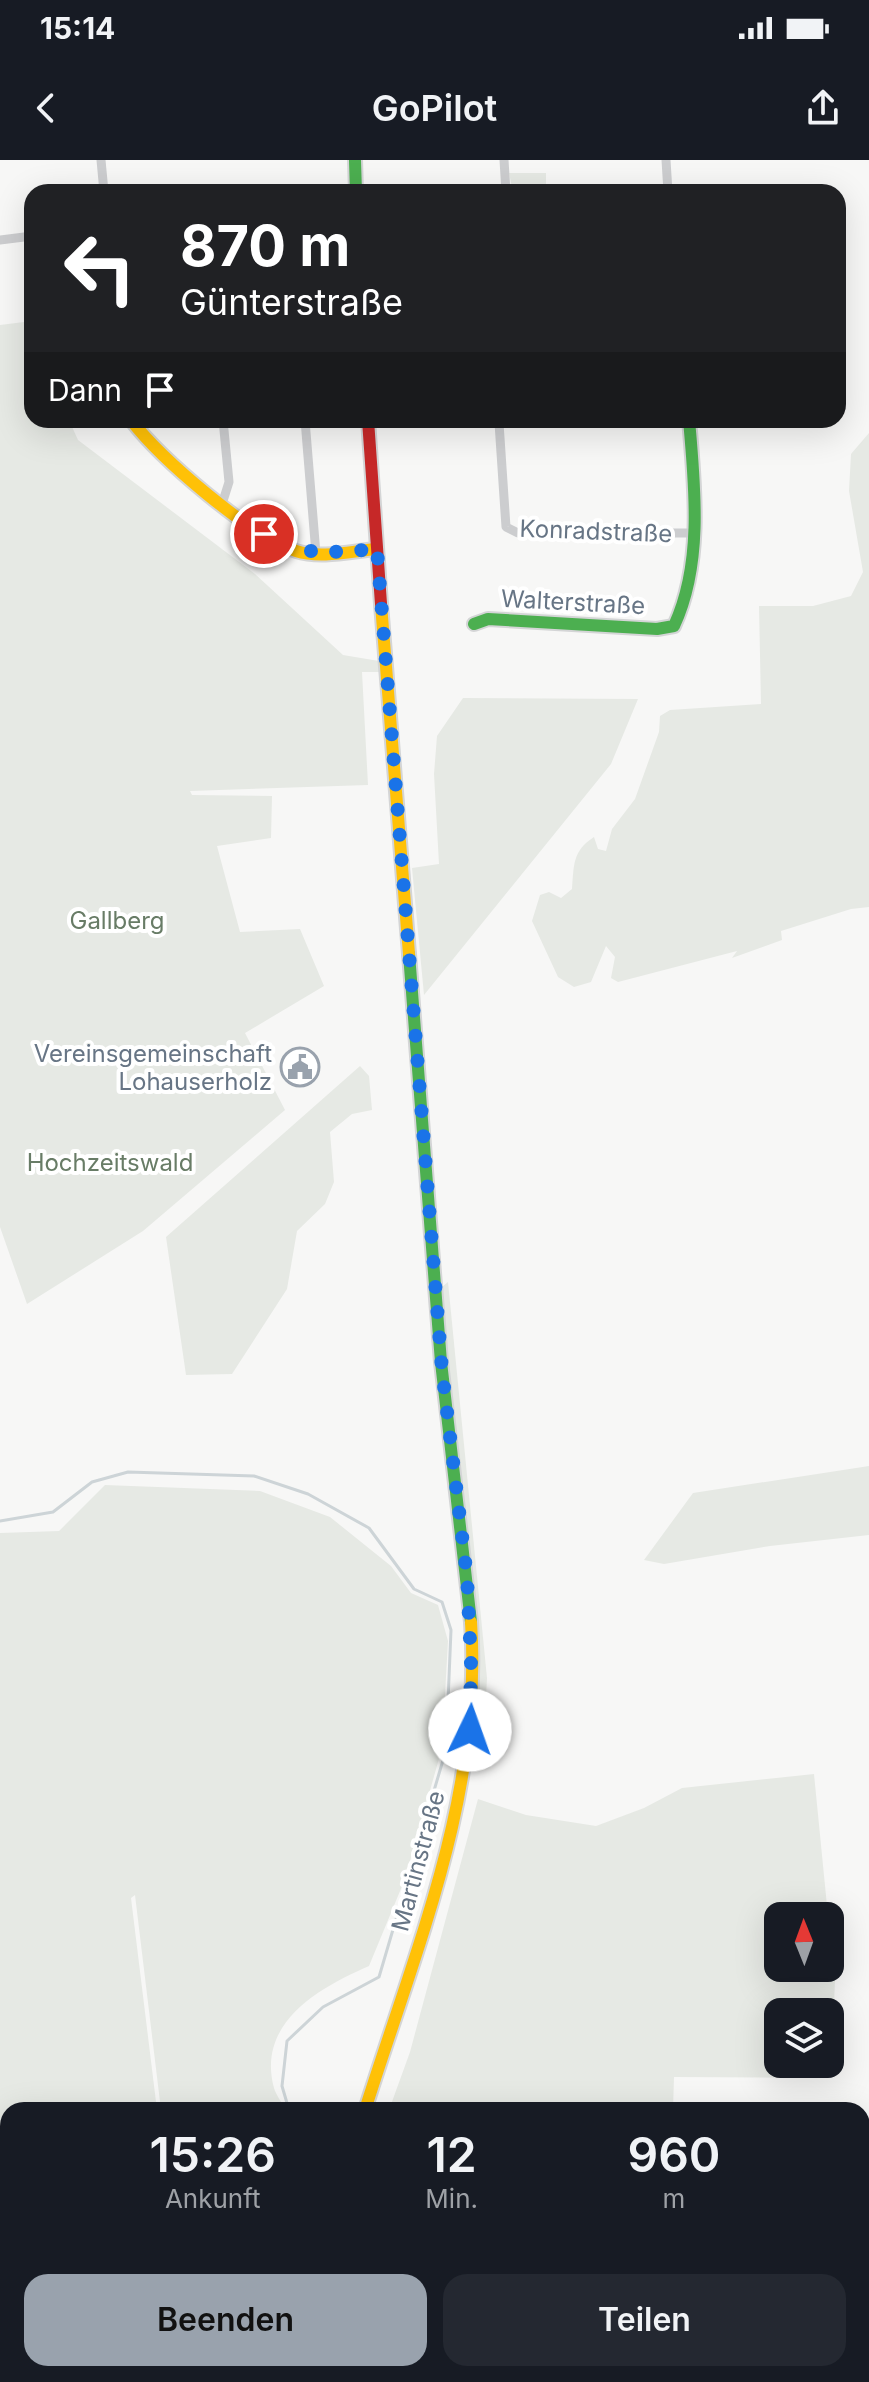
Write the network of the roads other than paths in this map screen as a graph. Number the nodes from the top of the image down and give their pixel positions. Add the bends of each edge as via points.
1 (101, 160) edge
2 (355, 160) edge
3 (504, 160) edge
4 (666, 160) edge
5 (103, 184) edge
6 (356, 184) edge
7 (506, 184) edge
8 (668, 184) edge
9 (24, 237) edge
10 (0, 240) edge
11 (137, 428) edge
12 (224, 428) edge
13 (306, 428) edge
14 (369, 428) edge
15 (499, 428) edge
16 (690, 428) edge
17 (223, 501) junction
18 (693, 533) junction
19 (377, 549) junction
20 (316, 554) junction
21 (474, 624) dead end
22 (368, 2102) edge

1 - 5 street
2 - 6 street
3 - 7 street
4 - 8 street
9 - 10 street
11 - 17 street via 150,446
12 - 17 street via 229,482
13 - 20 street
14 - 19 street, Martinstraße
15 - 18 street, Konradstraße via 506,527 512,531
16 - 18 street
17 - 20 street via 284,547
18 - 21 street, Walterstraße via 681,610 671,628 488,619
19 - 20 street
19 - 22 street, Martinstraße via 442,1370 467,1577 472,1688 451,1830

